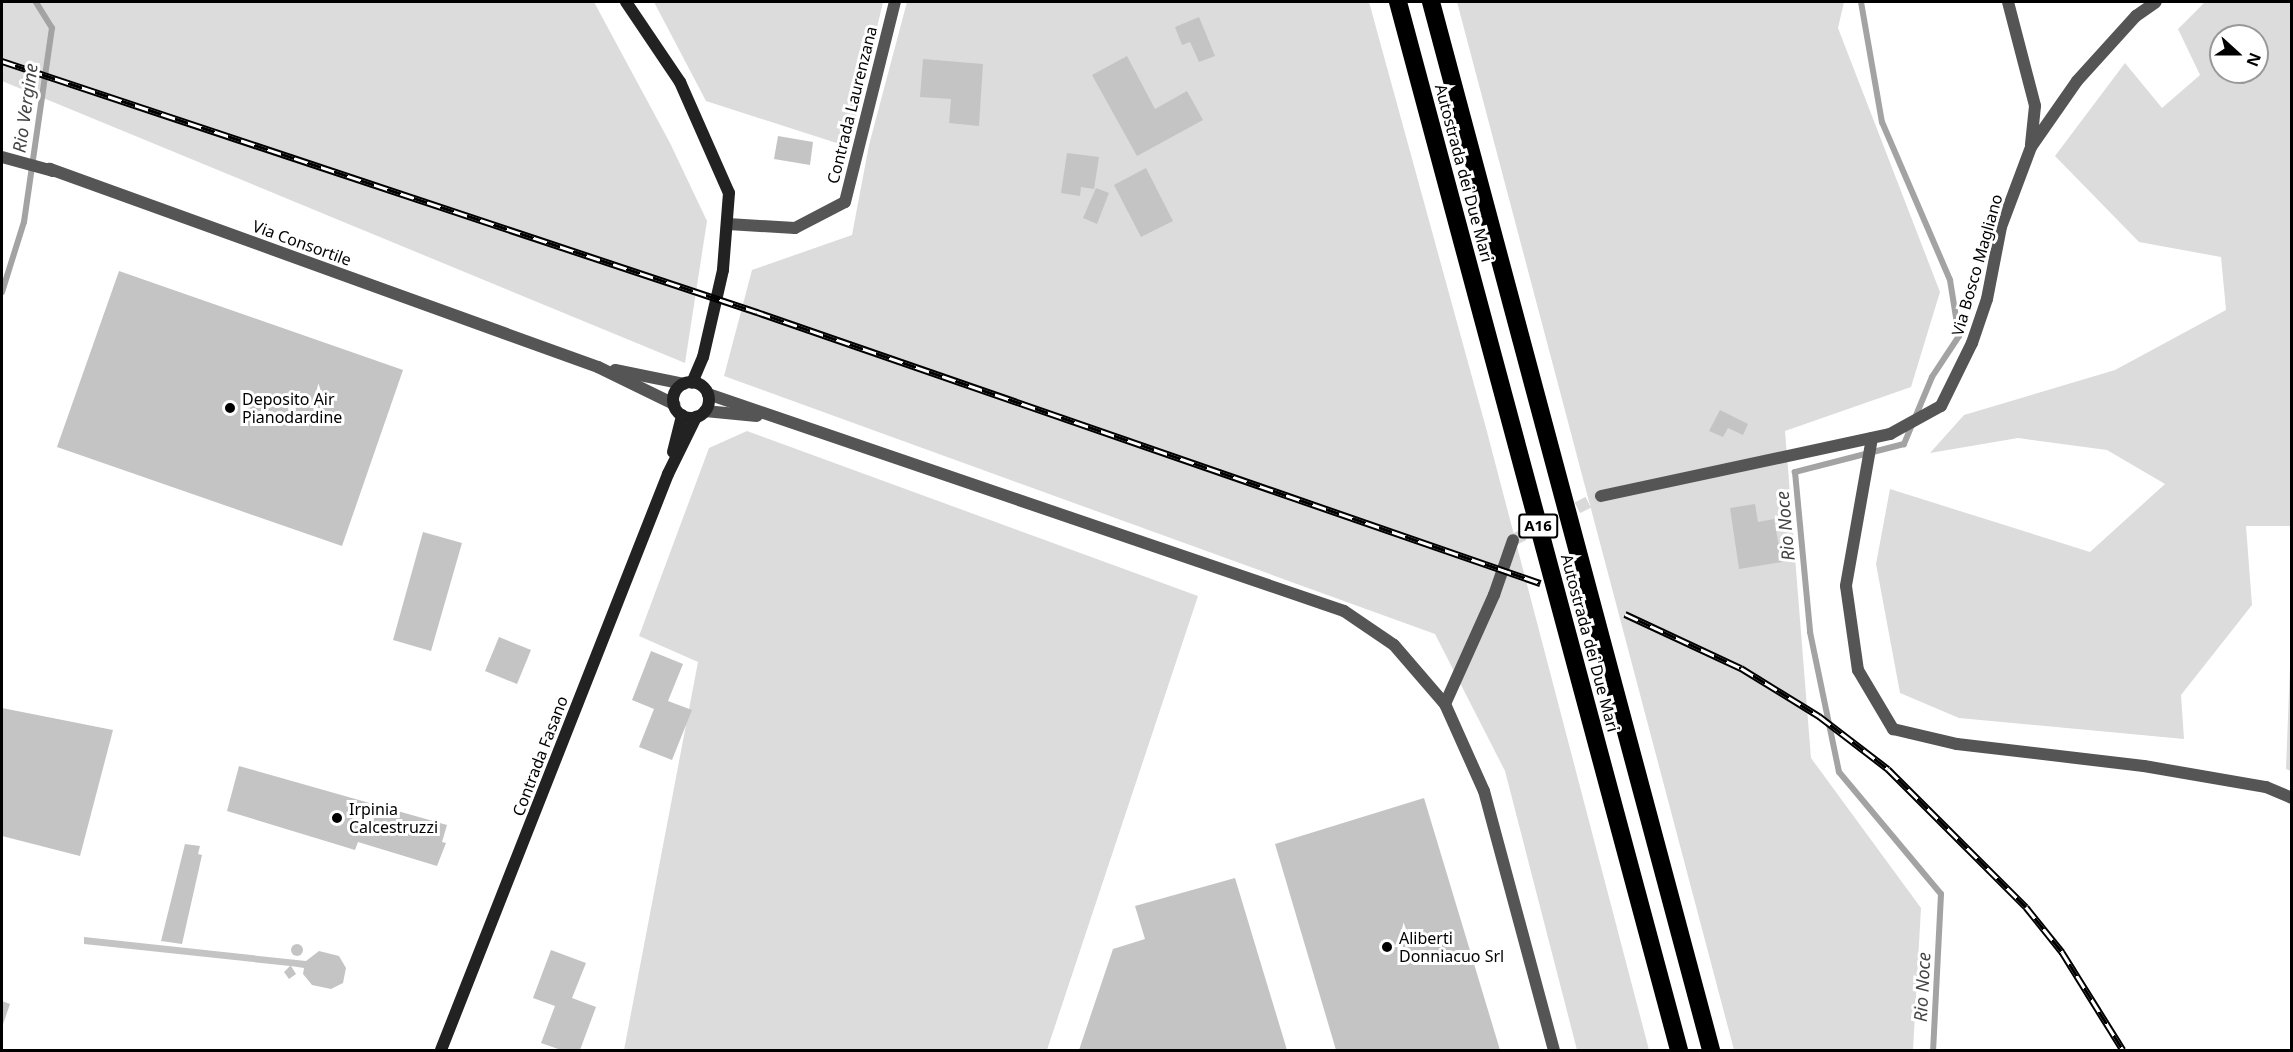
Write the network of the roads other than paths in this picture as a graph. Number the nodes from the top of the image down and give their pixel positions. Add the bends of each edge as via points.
1 (626, 2) edge
2 (895, 2) edge
3 (1398, 2) edge
4 (1431, 2) edge
5 (2008, 2) edge
6 (2156, 2) edge
7 (2031, 147) junction
8 (2, 157) edge
9 (728, 224) junction
10 (703, 357) junction
11 (598, 367) junction
12 (688, 383) junction
13 (706, 392) junction
14 (674, 404) junction
15 (701, 414) junction
16 (682, 415) junction
17 (779, 419) junction
18 (1872, 438) junction
19 (668, 474) junction
20 (1601, 496) tunnel mouth
21 (1513, 540) tunnel mouth
22 (1445, 704) junction
23 (2292, 798) edge
24 (441, 1050) edge
25 (1554, 1050) edge
26 (1679, 1050) edge
27 (1711, 1050) edge

1 - 9 main road via 680,82 729,193
2 - 9 street, Contrada Laurenzana via 845,202 795,228
3 - 26 highway, Autostrada dei Due Mari / A16
4 - 27 highway, Autostrada dei Due Mari / A16
5 - 7 street via 2035,106
6 - 7 street, Via Bosco Magliano via 2136,16 2077,81
7 - 18 street, Via Bosco Magliano via 2001,227 1972,344 1941,406 1890,434
8 - 11 street, Via Consortile via 53,171 50,169
9 - 10 main road via 723,270
10 - 12 main road
10 - 13 main road
11 - 12 street
11 - 14 street
12 - 13 main road
12 - 14 main road via 675,393
13 - 15 main road
13 - 17 street
14 - 16 main road
15 - 16 main road
15 - 17 street
15 - 19 main road
16 - 19 main road
17 - 22 street via 1344,611 1394,645
18 - 20 street, Via Bosco Magliano
18 - 23 street via 1846,586 1858,670 1893,729 1957,744 2144,766 2266,787
19 - 24 main road, Contrada Fasano
21 - 22 street via 1494,594
22 - 25 street via 1484,791

